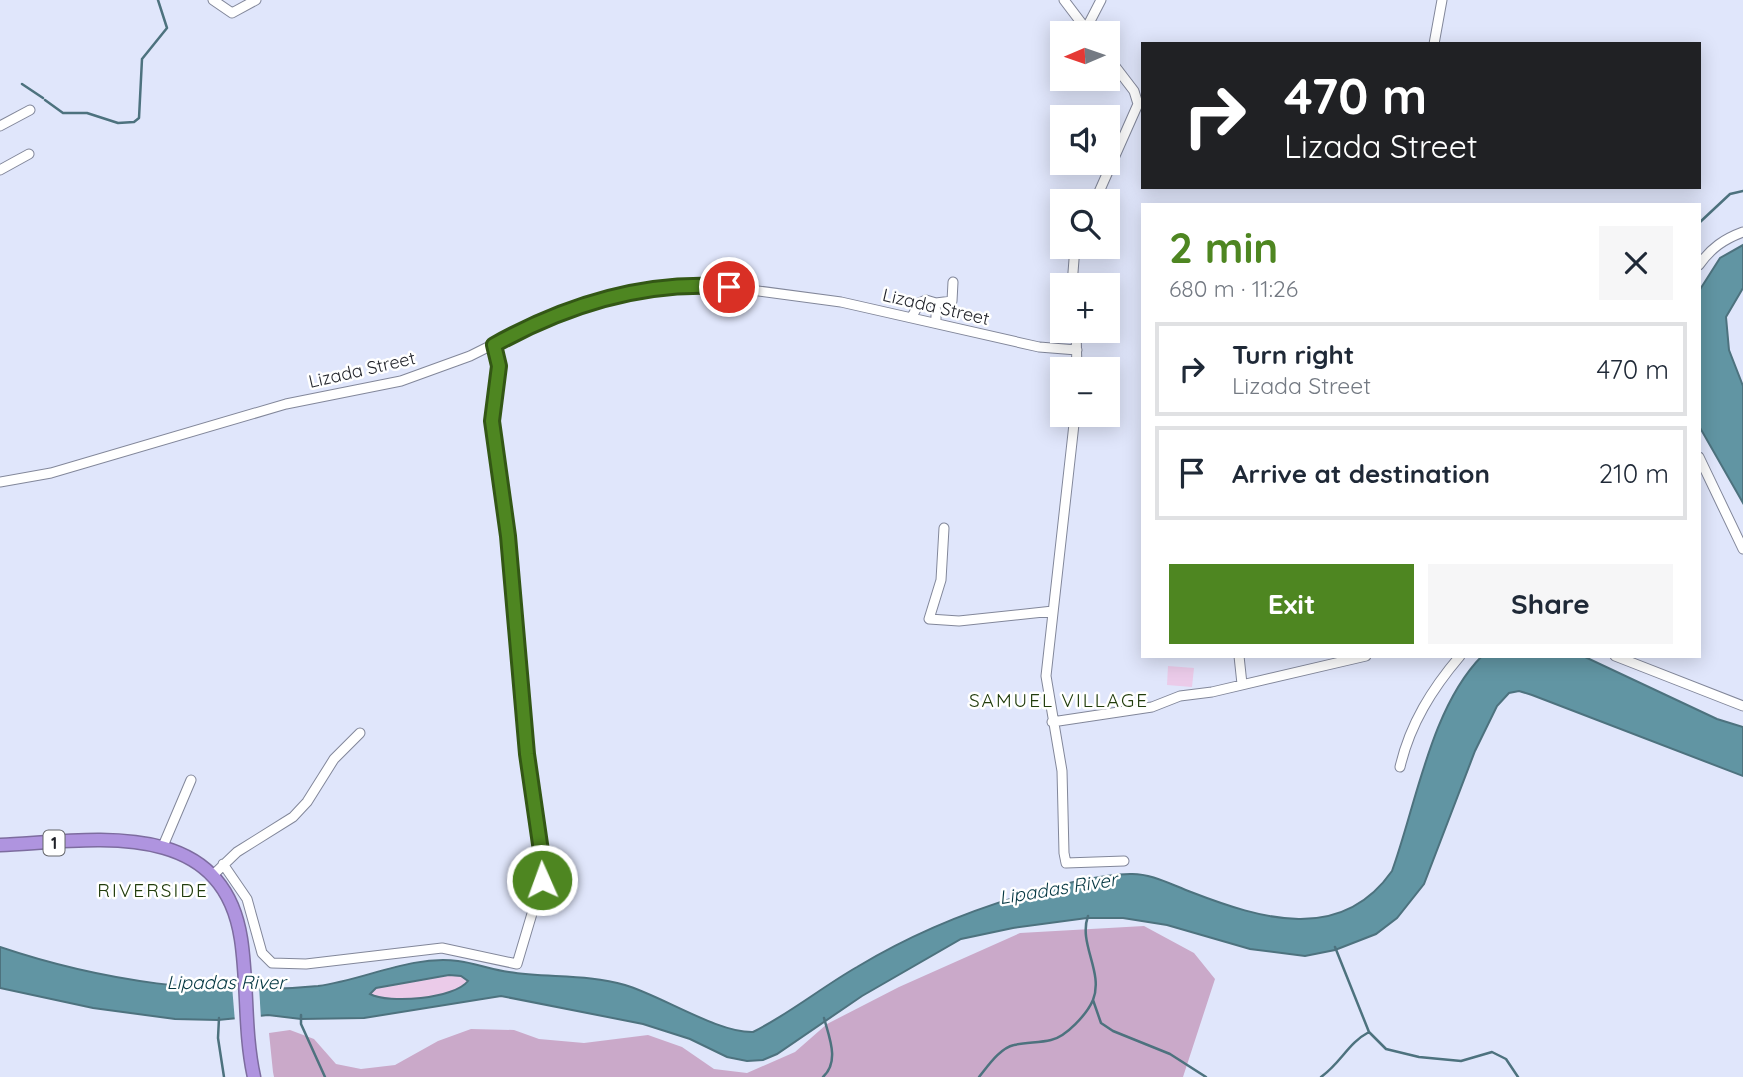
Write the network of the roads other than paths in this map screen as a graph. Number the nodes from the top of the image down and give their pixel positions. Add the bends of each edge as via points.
1 (213, 0) edge
2 (256, 0) edge
3 (1064, 0) edge
4 (1101, 0) edge
5 (1442, 0) edge
6 (1080, 21) edge
7 (1092, 21) edge
8 (1434, 42) edge
9 (1120, 73) edge
10 (30, 110) dead end
11 (0, 126) edge
12 (29, 154) dead end
13 (0, 170) edge
14 (1100, 189) edge
15 (1743, 232) edge
16 (1701, 262) edge
17 (953, 282) dead end
18 (936, 303) junction
19 (912, 317) junction
20 (936, 323) junction
21 (1077, 343) edge
22 (494, 345) junction
23 (1077, 351) junction
24 (1077, 357) edge
25 (1074, 427) edge
26 (1701, 461) edge
27 (0, 482) edge
28 (944, 528) dead end
29 (1743, 549) edge
30 (1053, 611) junction
31 (1239, 658) edge
32 (1357, 658) edge
33 (1459, 658) edge
34 (1620, 658) edge
35 (1242, 684) junction
36 (1743, 706) edge
37 (1052, 722) junction
38 (360, 733) dead end
39 (1400, 767) dead end
40 (191, 780) dead end
41 (0, 845) edge
42 (163, 846) junction
43 (1124, 862) dead end
44 (223, 864) junction
45 (212, 876) junction
46 (254, 1077) edge

1 - 2 street via 232,13
3 - 6 street
4 - 7 street
5 - 8 street
9 - 14 street via 1138,104
10 - 11 street
12 - 13 street
15 - 16 street via 1709,251
17 - 18 street via 952,301
18 - 19 street via 919,303
18 - 20 street
19 - 20 street, Lizada Street
19 - 22 street, Lizada Street via 830,300 674,285 548,317
20 - 23 street, Lizada Street
21 - 23 street
22 - 27 street, Lizada Street via 401,381 286,404 51,473
22 - 44 street via 499,366 492,421 542,858 542,880 517,964 442,948 306,964 272,963 262,953 247,899
23 - 24 street
25 - 30 street
26 - 29 street
28 - 30 street via 941,580 929,619 959,621
30 - 37 street via 1046,676
31 - 35 street
32 - 35 street
33 - 39 street via 1413,725
34 - 36 street
35 - 37 street via 1180,696 1152,707
37 - 43 street via 1062,771 1066,863
38 - 44 street via 334,759 293,817
40 - 42 street
41 - 42 highway, 1 via 107,841
42 - 45 highway, 1 via 186,855
44 - 45 street
45 - 46 highway, 1 via 237,919

